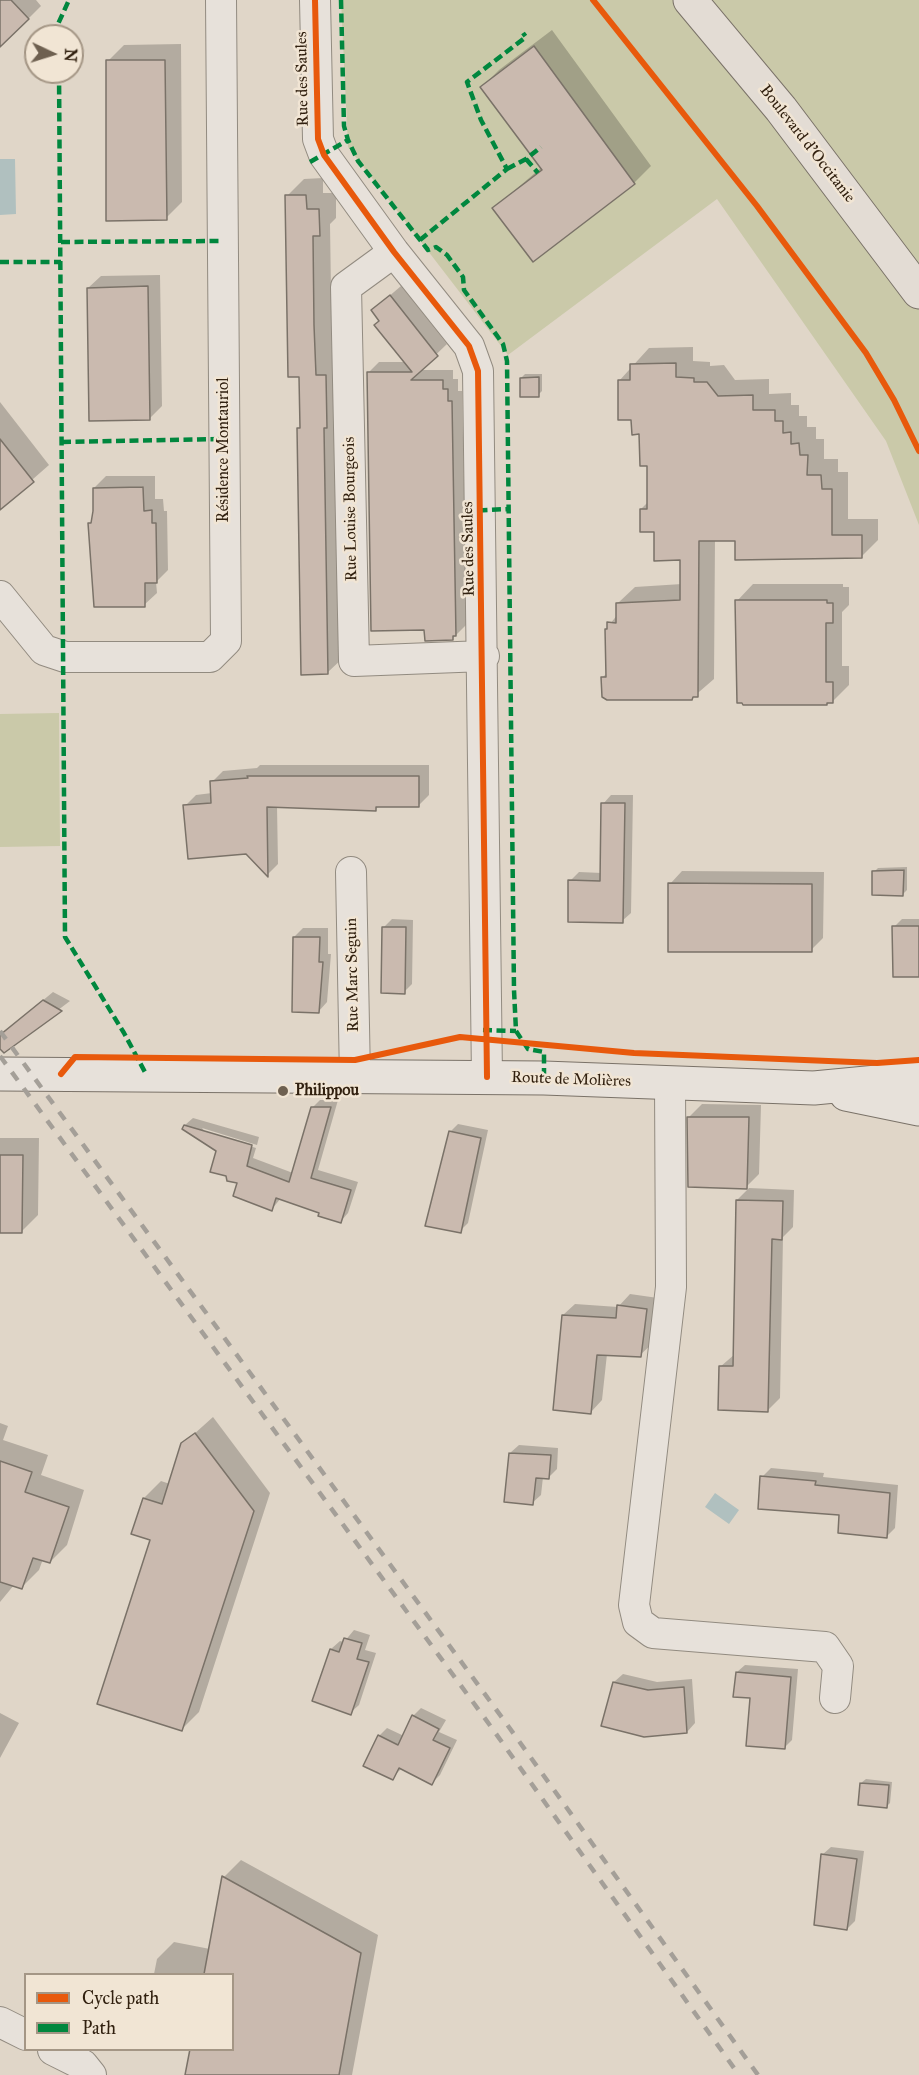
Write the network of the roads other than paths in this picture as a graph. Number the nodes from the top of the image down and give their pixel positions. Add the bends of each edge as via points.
1 (221, 0) edge
2 (315, 0) edge
3 (690, 0) edge
4 (394, 252) junction
5 (919, 292) edge
6 (0, 596) edge
7 (483, 656) junction
8 (351, 872) dead end
9 (0, 1074) edge
10 (355, 1077) junction
11 (487, 1077) junction
12 (919, 1078) edge
13 (670, 1083) junction
14 (814, 1088) junction
15 (919, 1109) edge
16 (834, 1698) dead end
17 (0, 2022) edge
18 (24, 2034) edge
19 (56, 2051) edge
20 (90, 2075) edge

1 - 6 street, Résidence Montauriol via 225,641 210,657 65,657 44,650
2 - 4 street, Rue des Saules via 318,139 324,155
3 - 5 main road, Boulevard d'Occitanie via 781,109
4 - 7 street, Rue des Saules via 469,346 478,371
4 - 7 street, Rue Louise Bourgeois via 346,287 354,662
7 - 11 street, Rue des Saules
8 - 10 street, Rue Marc Seguin
9 - 10 main road, Route de Molières
10 - 11 main road, Route de Molières
11 - 13 main road, Route de Molières
12 - 14 main road, Route de Molières
13 - 14 main road, Route de Molières
13 - 16 street via 671,1287 634,1605 638,1622 653,1633 825,1647 838,1666
14 - 15 main road, Route de Molières
17 - 18 street
19 - 20 street via 83,2065

